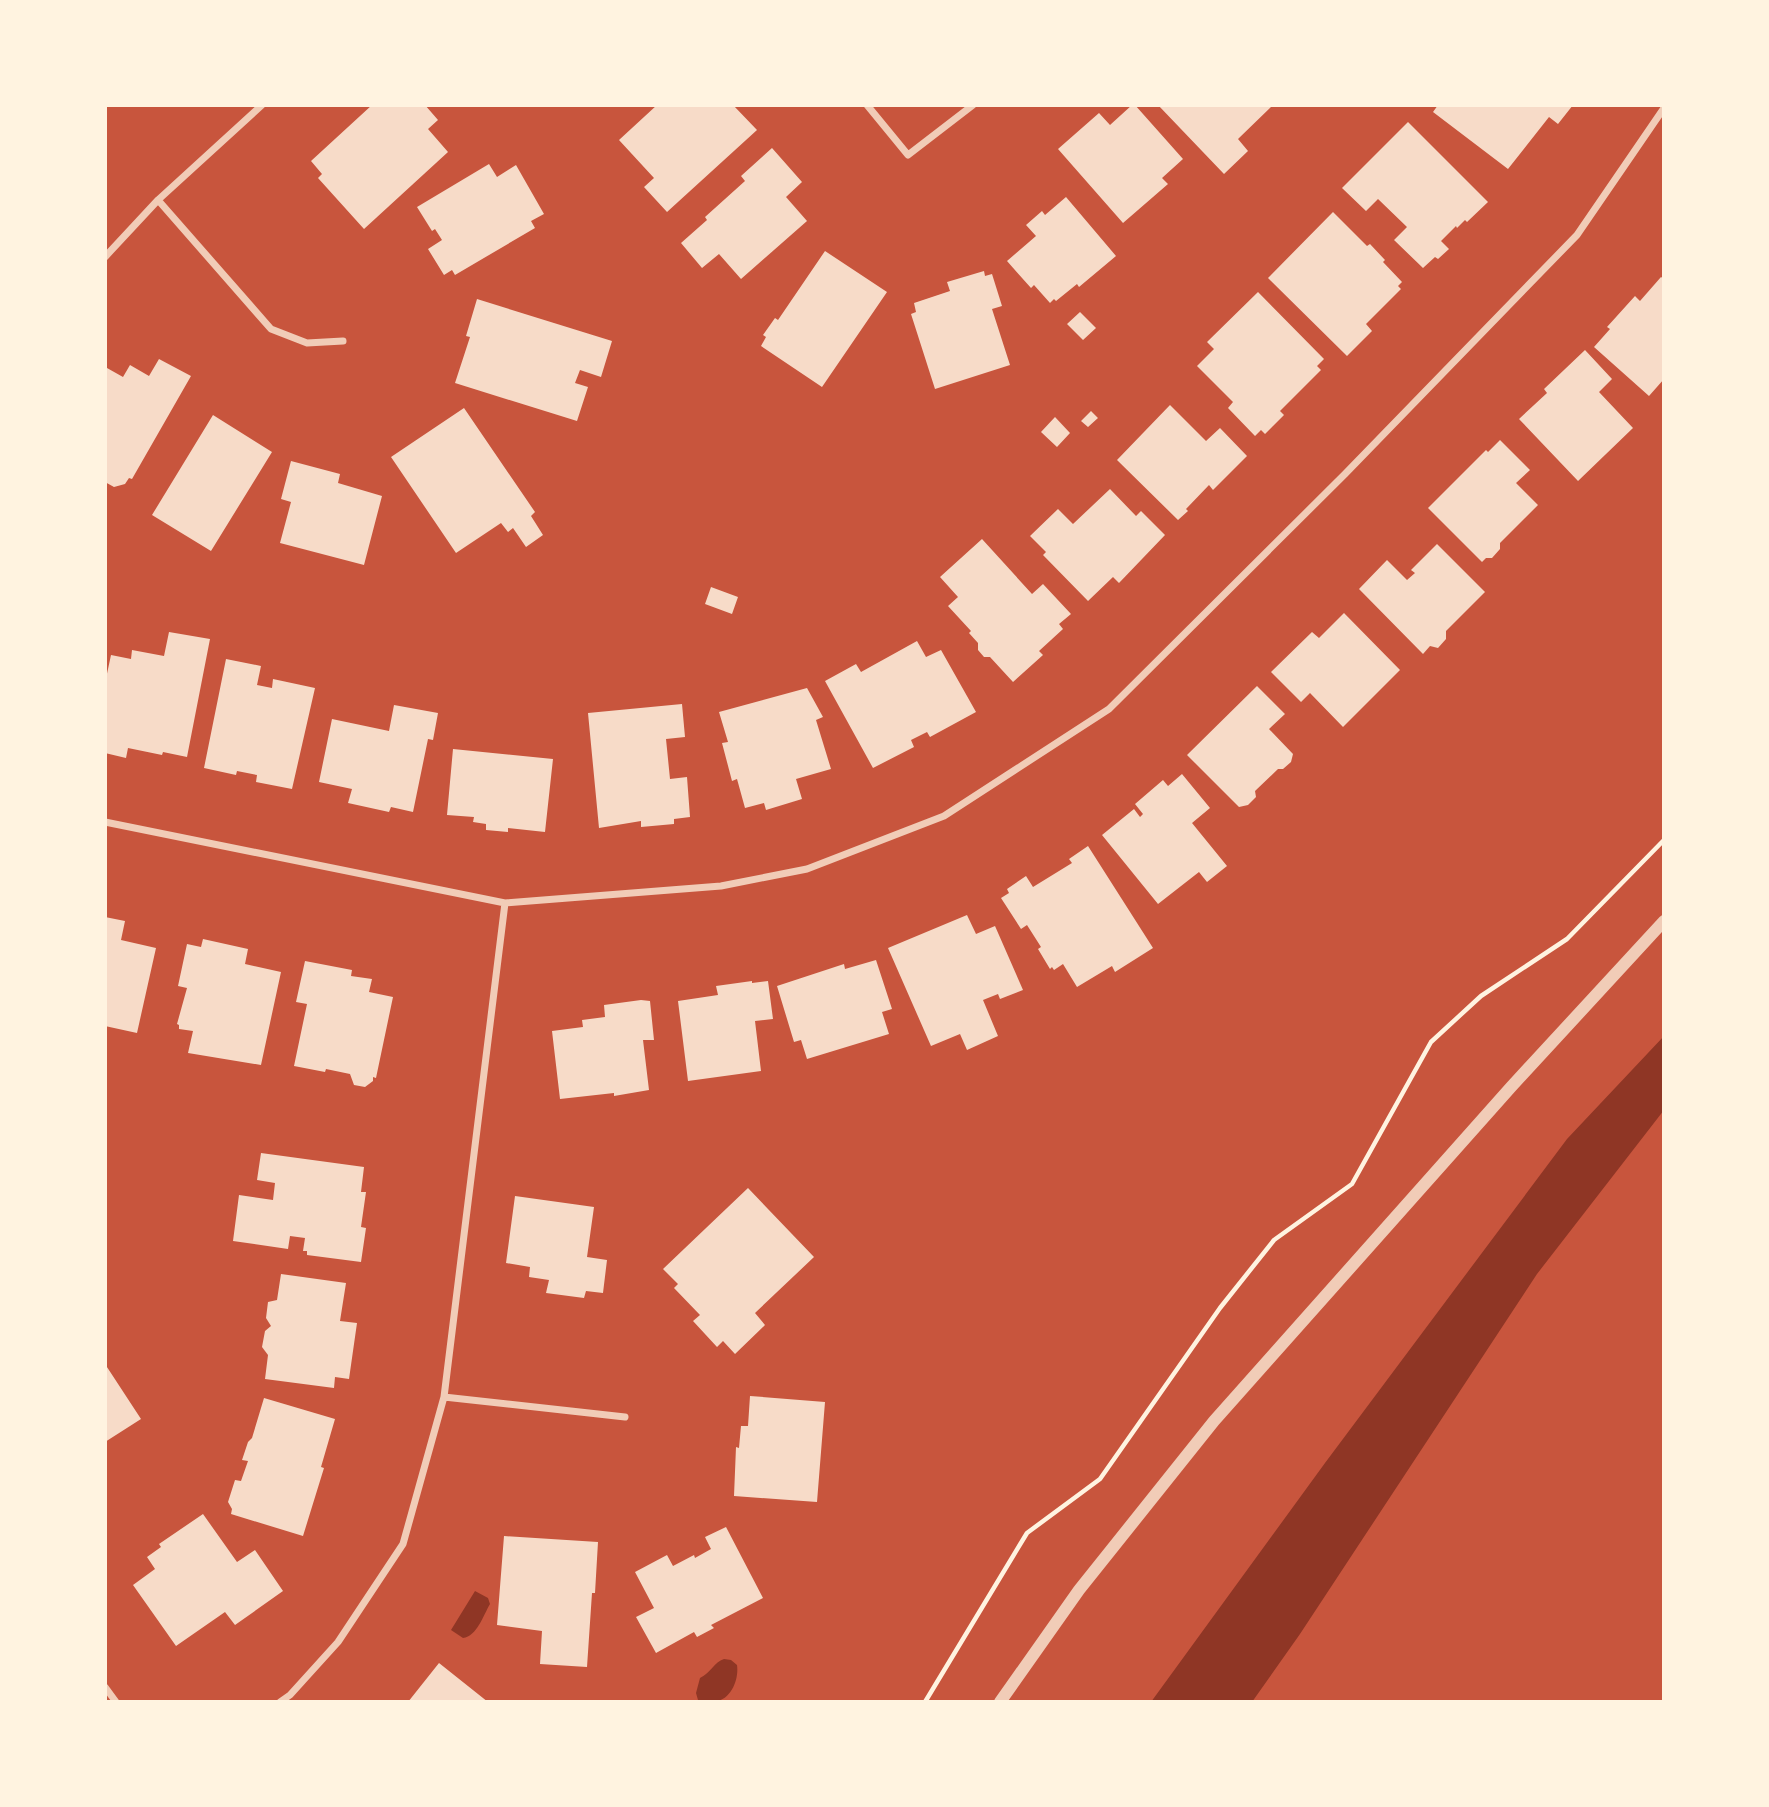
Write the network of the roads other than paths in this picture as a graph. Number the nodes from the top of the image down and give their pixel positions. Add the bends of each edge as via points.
1 (262, 105) edge
2 (867, 105) edge
3 (973, 105) edge
4 (1664, 108) edge
5 (158, 200) junction
6 (105, 257) edge
7 (343, 341) dead end
8 (105, 822) edge
9 (505, 903) junction
10 (1664, 921) edge
11 (444, 1397) junction
12 (625, 1417) dead end
13 (105, 1688) edge
14 (116, 1702) edge
15 (280, 1702) edge
16 (1000, 1702) edge

1 - 5 street
2 - 3 street via 908,155
4 - 9 street via 1577,235 1109,709 944,816 807,869 720,886
5 - 6 street
5 - 7 street via 271,329 307,343
8 - 9 street
9 - 11 street
10 - 16 street via 1214,1421 1079,1590
11 - 12 street
11 - 15 street via 403,1544 338,1642
13 - 14 street

